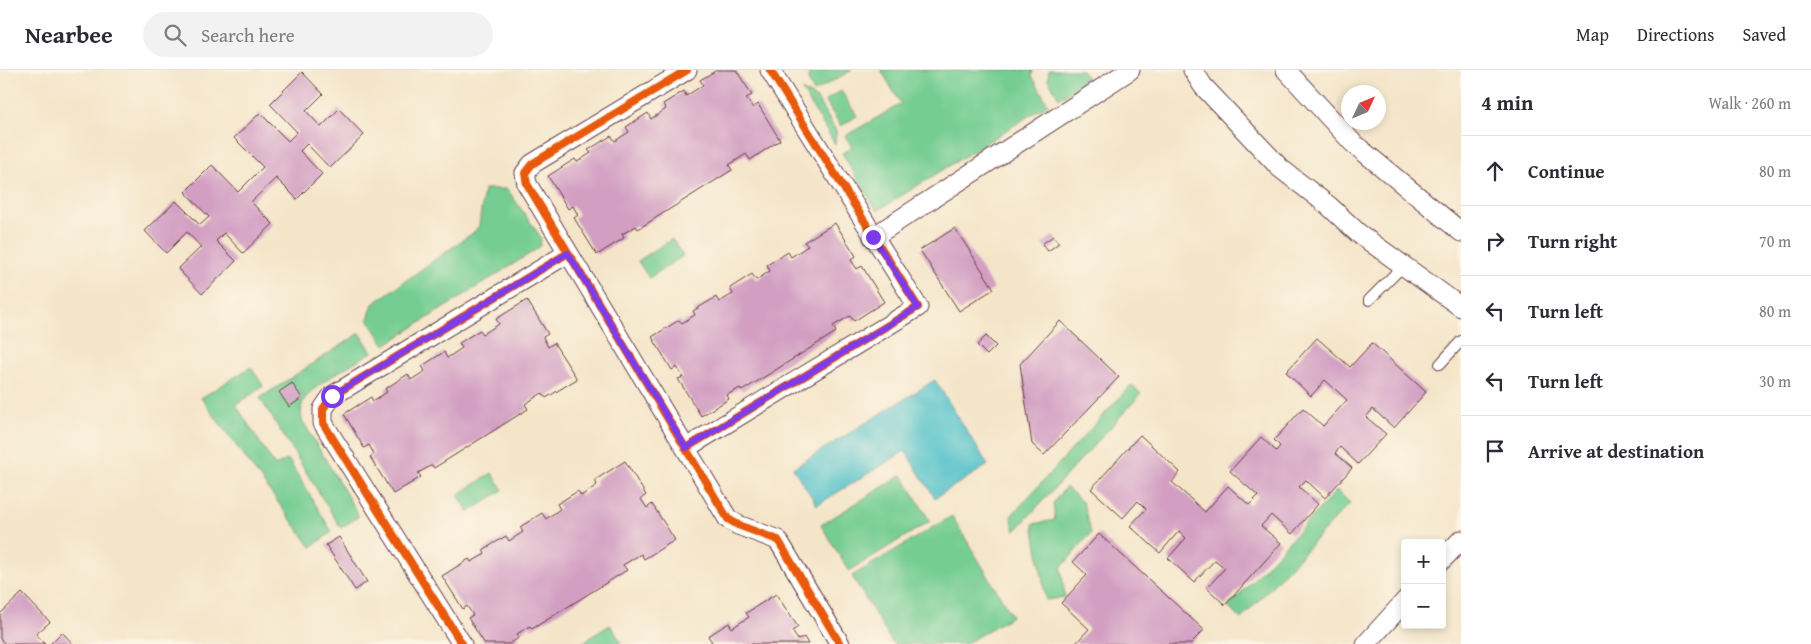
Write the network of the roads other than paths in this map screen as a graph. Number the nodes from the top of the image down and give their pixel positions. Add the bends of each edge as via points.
1 (687, 70) edge
2 (770, 70) edge
3 (1193, 70) edge
4 (1286, 70) edge
5 (1119, 73) edge
6 (1461, 232) edge
7 (873, 237) junction
8 (568, 253) junction
9 (1404, 265) junction
10 (1369, 300) dead end
11 (1461, 307) edge
12 (1461, 341) edge
13 (1440, 364) dead end
14 (686, 448) junction
15 (1461, 540) edge
16 (1446, 556) edge
17 (1401, 605) edge
18 (462, 644) edge
19 (840, 644) edge
20 (1366, 644) edge

1 - 8 street via 532,164 525,173 527,184
2 - 7 street
3 - 9 street via 1203,86 1280,168 1358,233
4 - 6 street via 1353,143
5 - 7 street
7 - 14 street via 918,307
8 - 14 street
8 - 18 street via 332,396 323,408 323,423
9 - 10 lane
9 - 11 street
12 - 13 lane
14 - 19 street via 728,519 778,540
15 - 16 street
17 - 20 street

